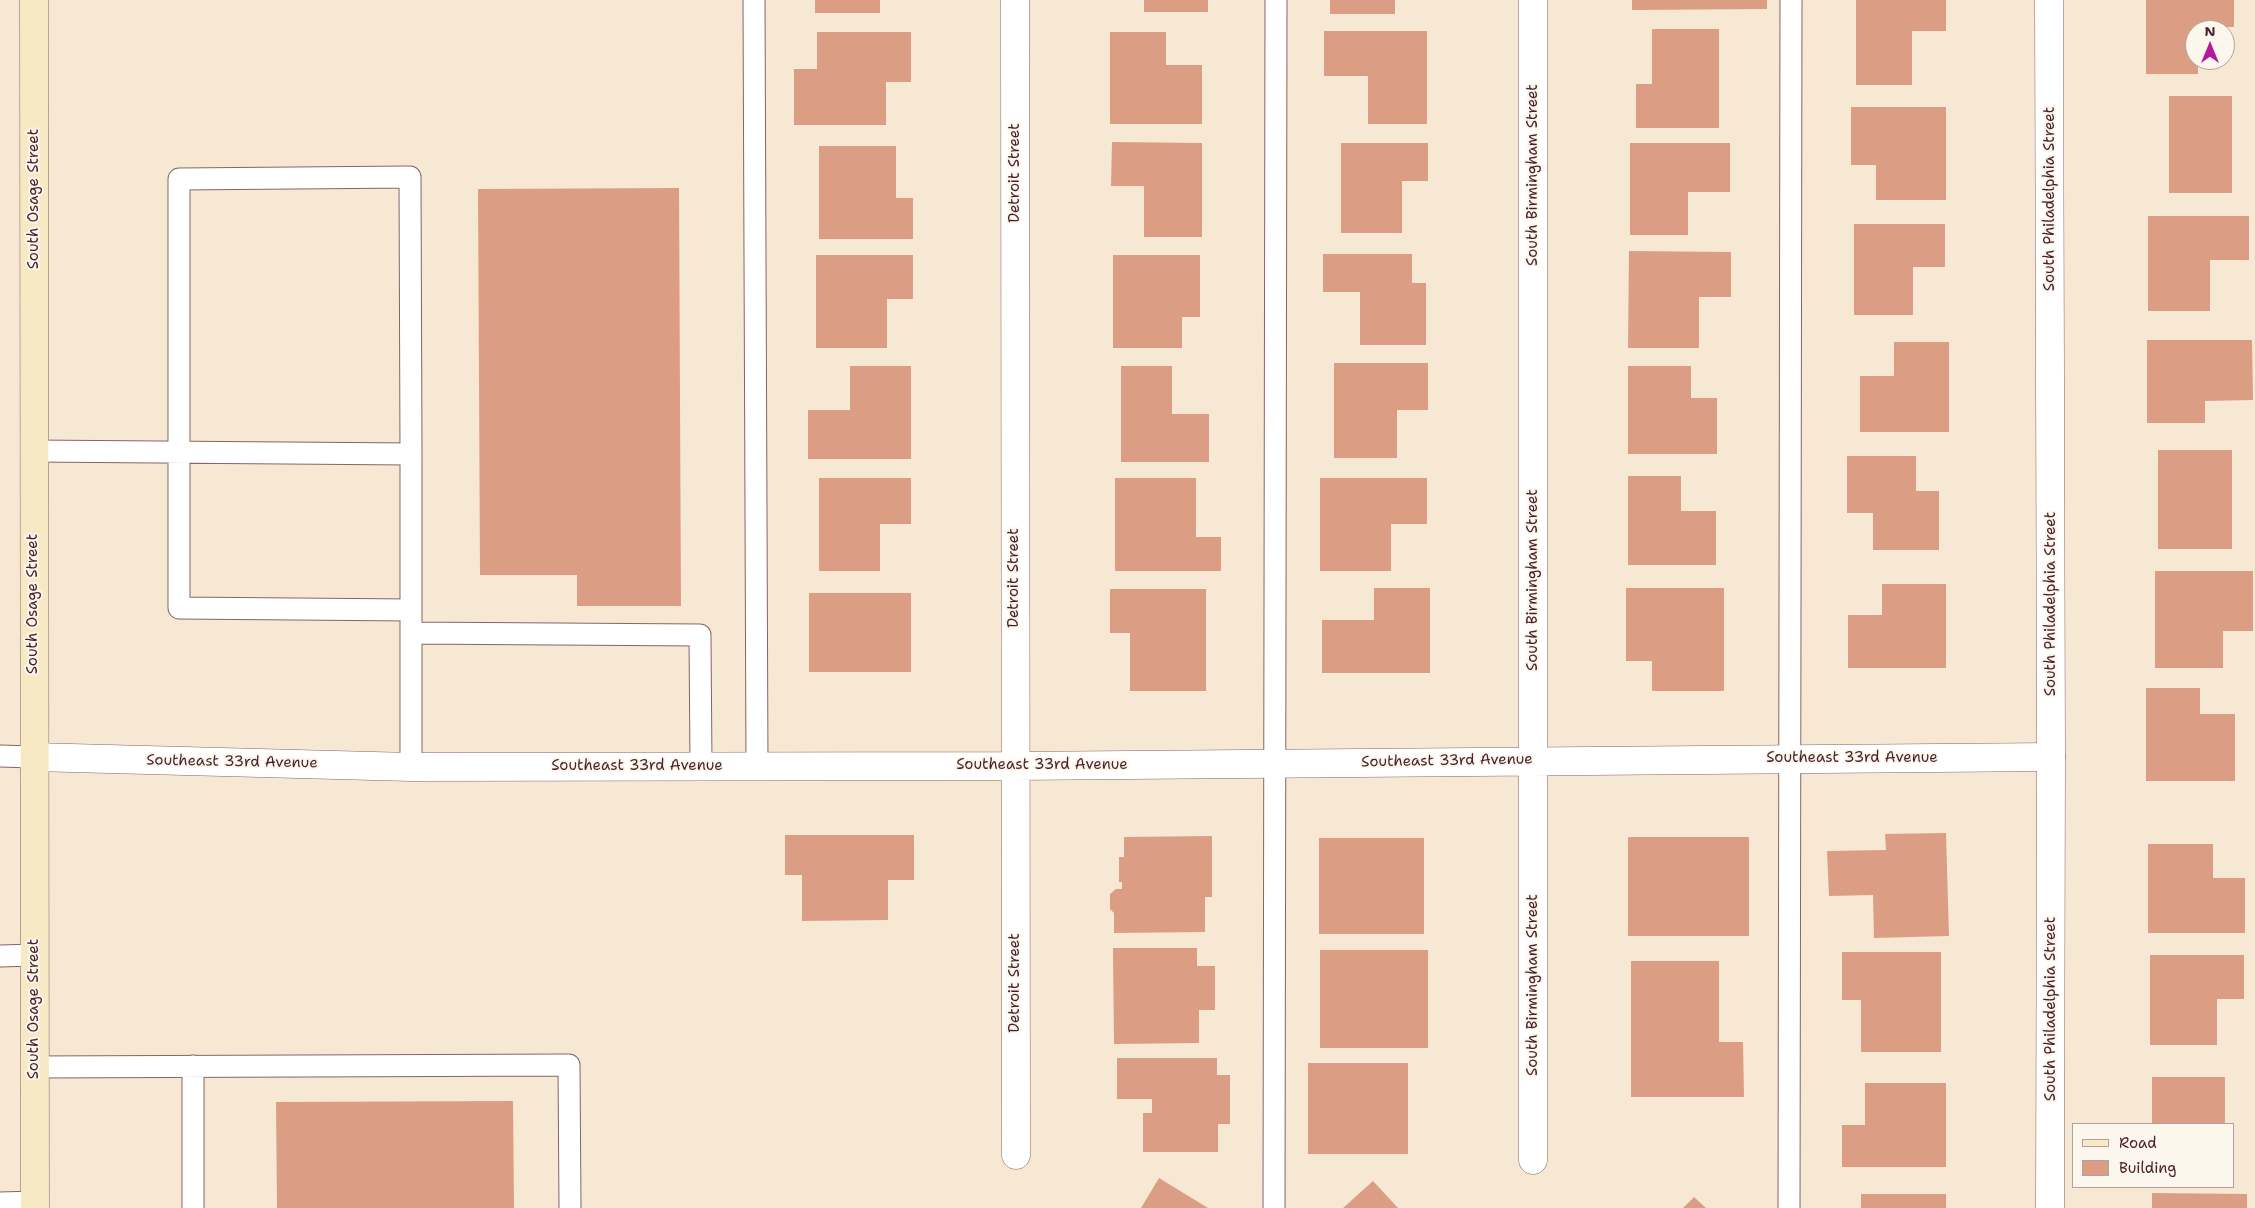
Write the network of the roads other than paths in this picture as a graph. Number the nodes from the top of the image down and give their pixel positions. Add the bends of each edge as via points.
1 (34, 0) edge
2 (754, 0) edge
3 (1015, 0) edge
4 (1276, 0) edge
5 (1533, 0) edge
6 (1791, 0) edge
7 (2049, 0) edge
8 (34, 452) junction
9 (179, 452) junction
10 (411, 454) junction
11 (410, 610) junction
12 (410, 633) junction
13 (0, 756) edge
14 (2051, 756) junction
15 (33, 757) junction
16 (1789, 758) junction
17 (1533, 761) junction
18 (1276, 763) junction
19 (701, 766) junction
20 (757, 766) junction
21 (1014, 766) junction
22 (410, 767) junction
23 (34, 955) junction
24 (0, 956) edge
25 (193, 1066) junction
26 (34, 1067) junction
27 (1016, 1155) dead end
28 (1533, 1160) dead end
29 (0, 1203) edge
30 (35, 1205) edge
31 (194, 1208) edge
32 (570, 1208) edge
33 (1274, 1208) edge
34 (1789, 1208) edge
35 (2050, 1208) edge

1 - 8 main road, South Osage Street
2 - 20 lane
3 - 21 street, Detroit Street
4 - 18 lane
5 - 17 street, South Birmingham Street
6 - 16 lane
7 - 14 street, South Philadelphia Street
8 - 9 lane
8 - 15 main road, South Osage Street
9 - 10 lane
9 - 10 lane via 179,180 410,177
9 - 11 lane via 179,608
10 - 11 lane
11 - 12 lane
12 - 19 lane via 700,635
12 - 22 lane
13 - 15 lane
14 - 16 street, Southeast 33rd Avenue
14 - 35 street, South Philadelphia Street
15 - 22 street, Southeast 33rd Avenue
15 - 23 main road, South Osage Street
16 - 17 street, Southeast 33rd Avenue
16 - 34 lane
17 - 18 street, Southeast 33rd Avenue
17 - 28 street, South Birmingham Street
18 - 21 street, Southeast 33rd Avenue
18 - 33 lane
19 - 20 street, Southeast 33rd Avenue
19 - 22 street, Southeast 33rd Avenue
20 - 21 street, Southeast 33rd Avenue
21 - 27 street, Detroit Street
23 - 24 lane
23 - 26 main road, South Osage Street
25 - 26 lane
25 - 31 lane
25 - 32 lane via 569,1065
26 - 30 main road, South Osage Street
29 - 30 lane

